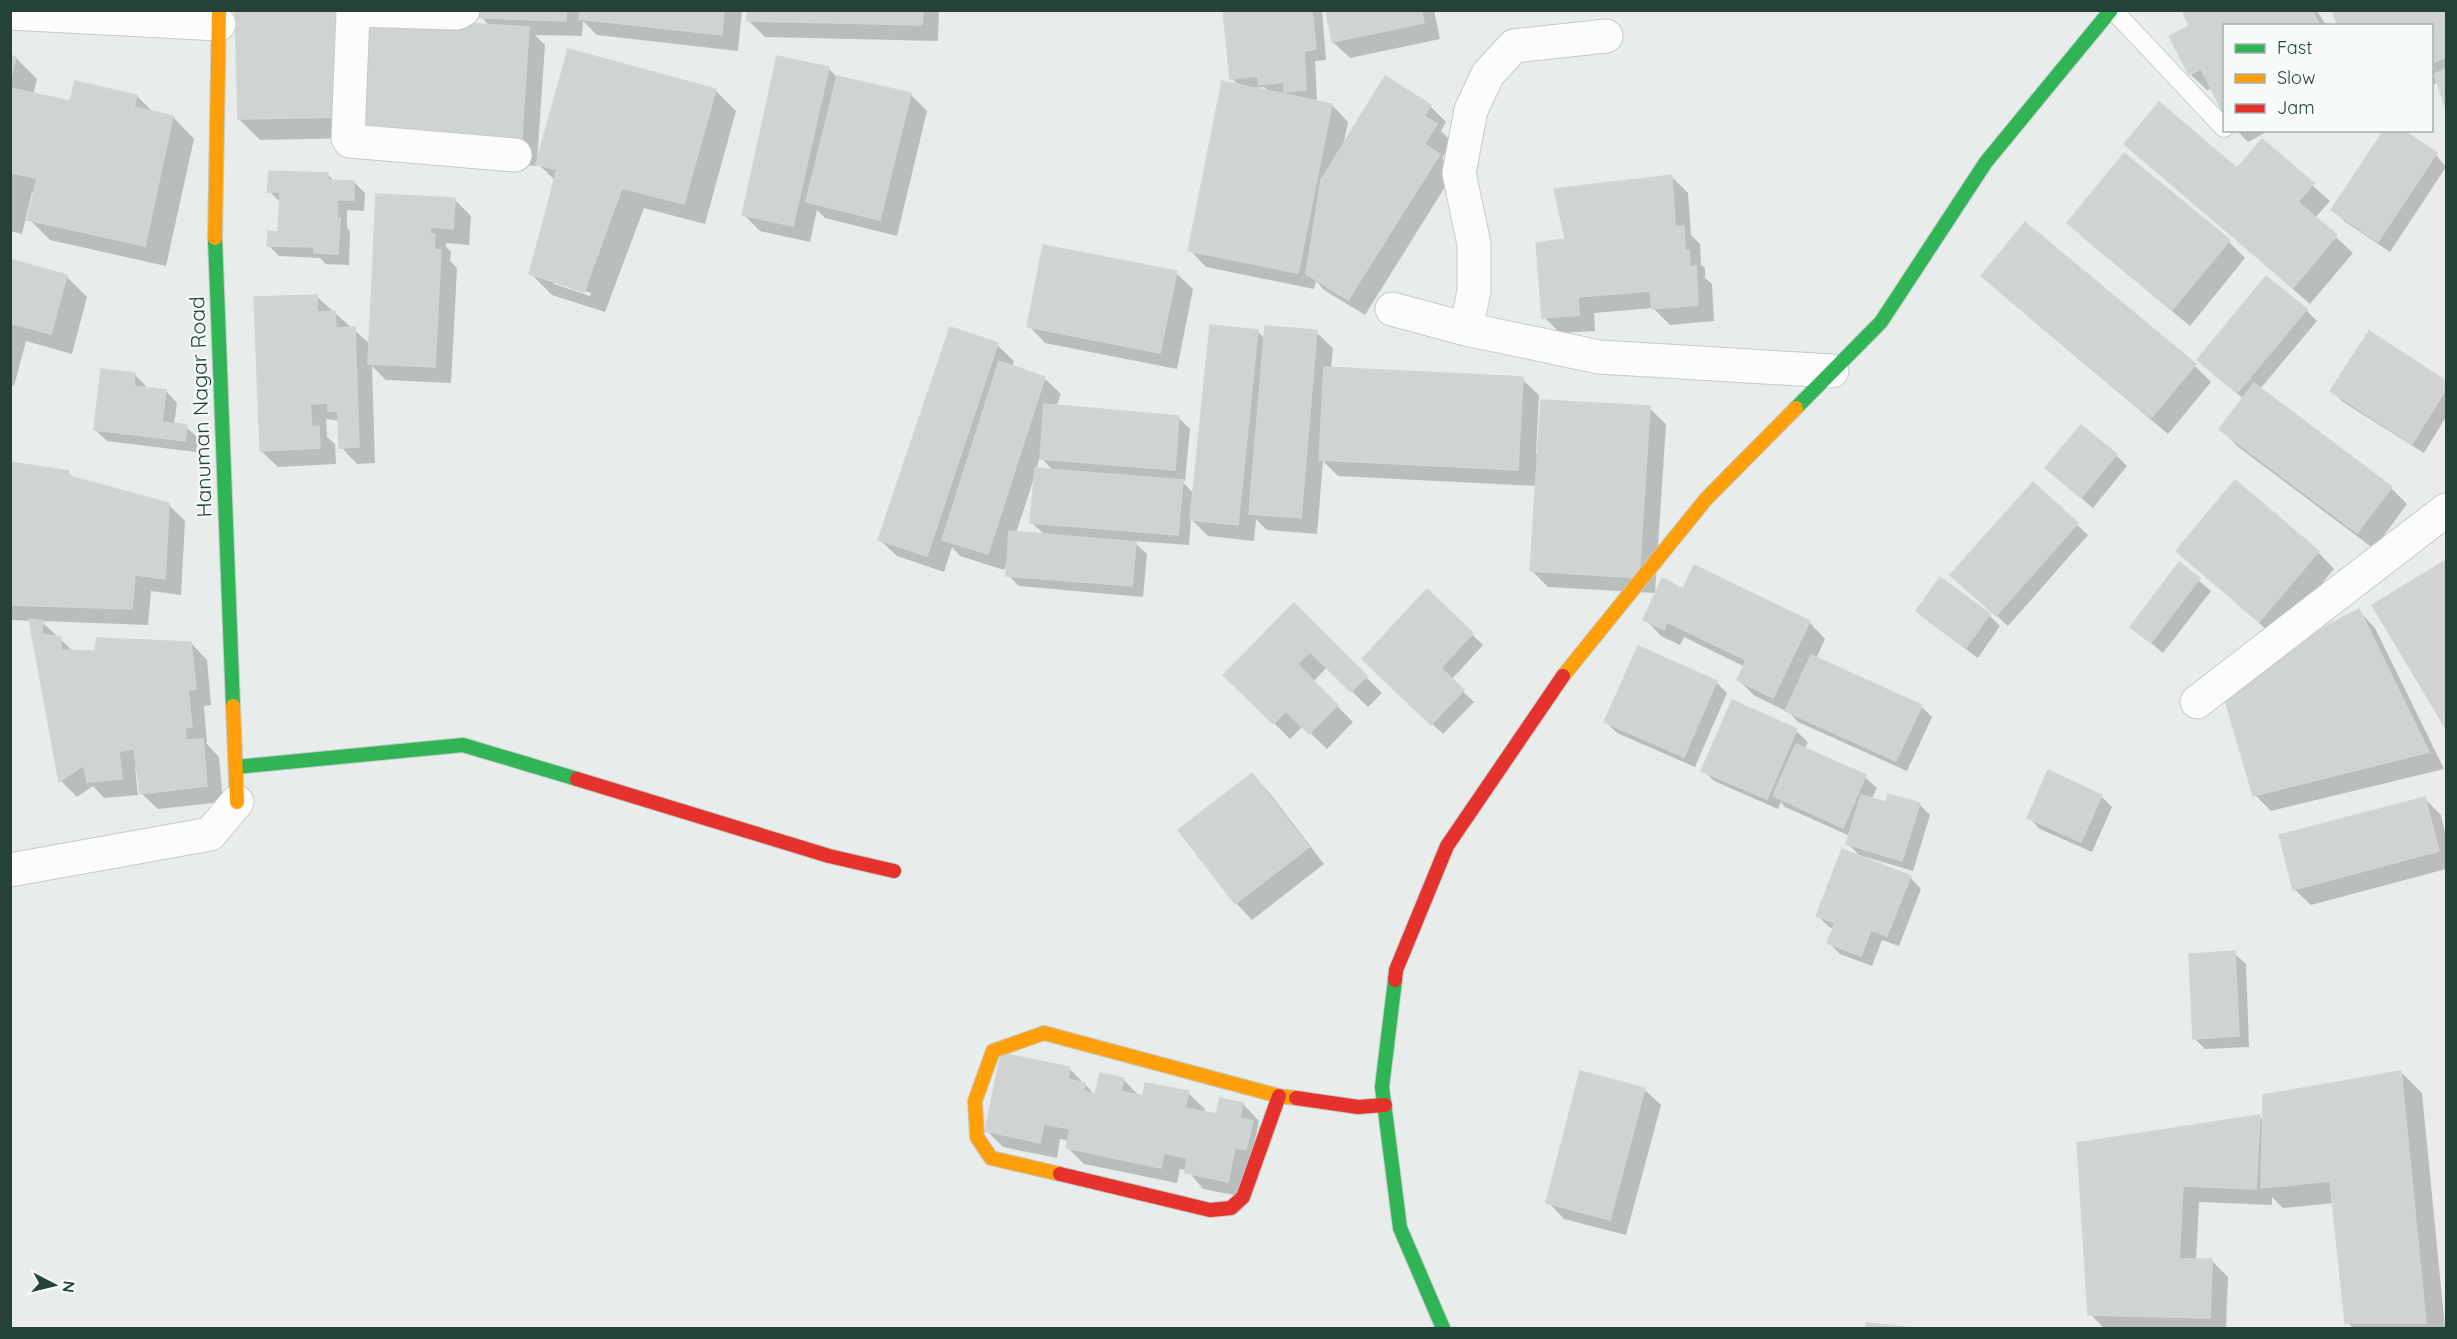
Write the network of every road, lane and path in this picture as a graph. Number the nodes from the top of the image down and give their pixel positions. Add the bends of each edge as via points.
1 (463, 10) edge
2 (2112, 10) edge
3 (353, 11) edge
4 (10, 13) edge
5 (219, 17) edge
6 (1606, 36) dead end
7 (2223, 127) edge
8 (515, 155) dead end
9 (1392, 309) dead end
10 (1466, 329) junction
11 (1832, 371) junction
12 (2446, 510) edge
13 (2197, 702) dead end
14 (236, 766) junction
15 (237, 802) joint
16 (10, 870) edge
17 (894, 871) dead end
18 (1279, 1096) junction
19 (1385, 1105) junction
20 (1443, 1329) edge

1 - 3 street
2 - 7 lane
2 - 11 street via 1986,162 1881,322
3 - 8 street via 350,141
4 - 5 street
5 - 14 street, Hanuman Nagar Road via 215,247
6 - 10 street via 1515,46 1488,74 1471,110 1460,173 1474,244 1474,291
9 - 10 street
10 - 11 street via 1599,357
11 - 19 street via 1698,508 1555,686 1447,846 1396,970 1382,1087
12 - 13 street
14 - 15 street, Hanuman Nagar Road
14 - 17 street via 463,745 829,856
15 - 16 street via 210,834
18 - 18 street via 1044,1034 993,1051 975,1101 977,1137 991,1158 1210,1210 1231,1208 1243,1197
18 - 19 street via 1358,1107
19 - 20 street via 1400,1228

